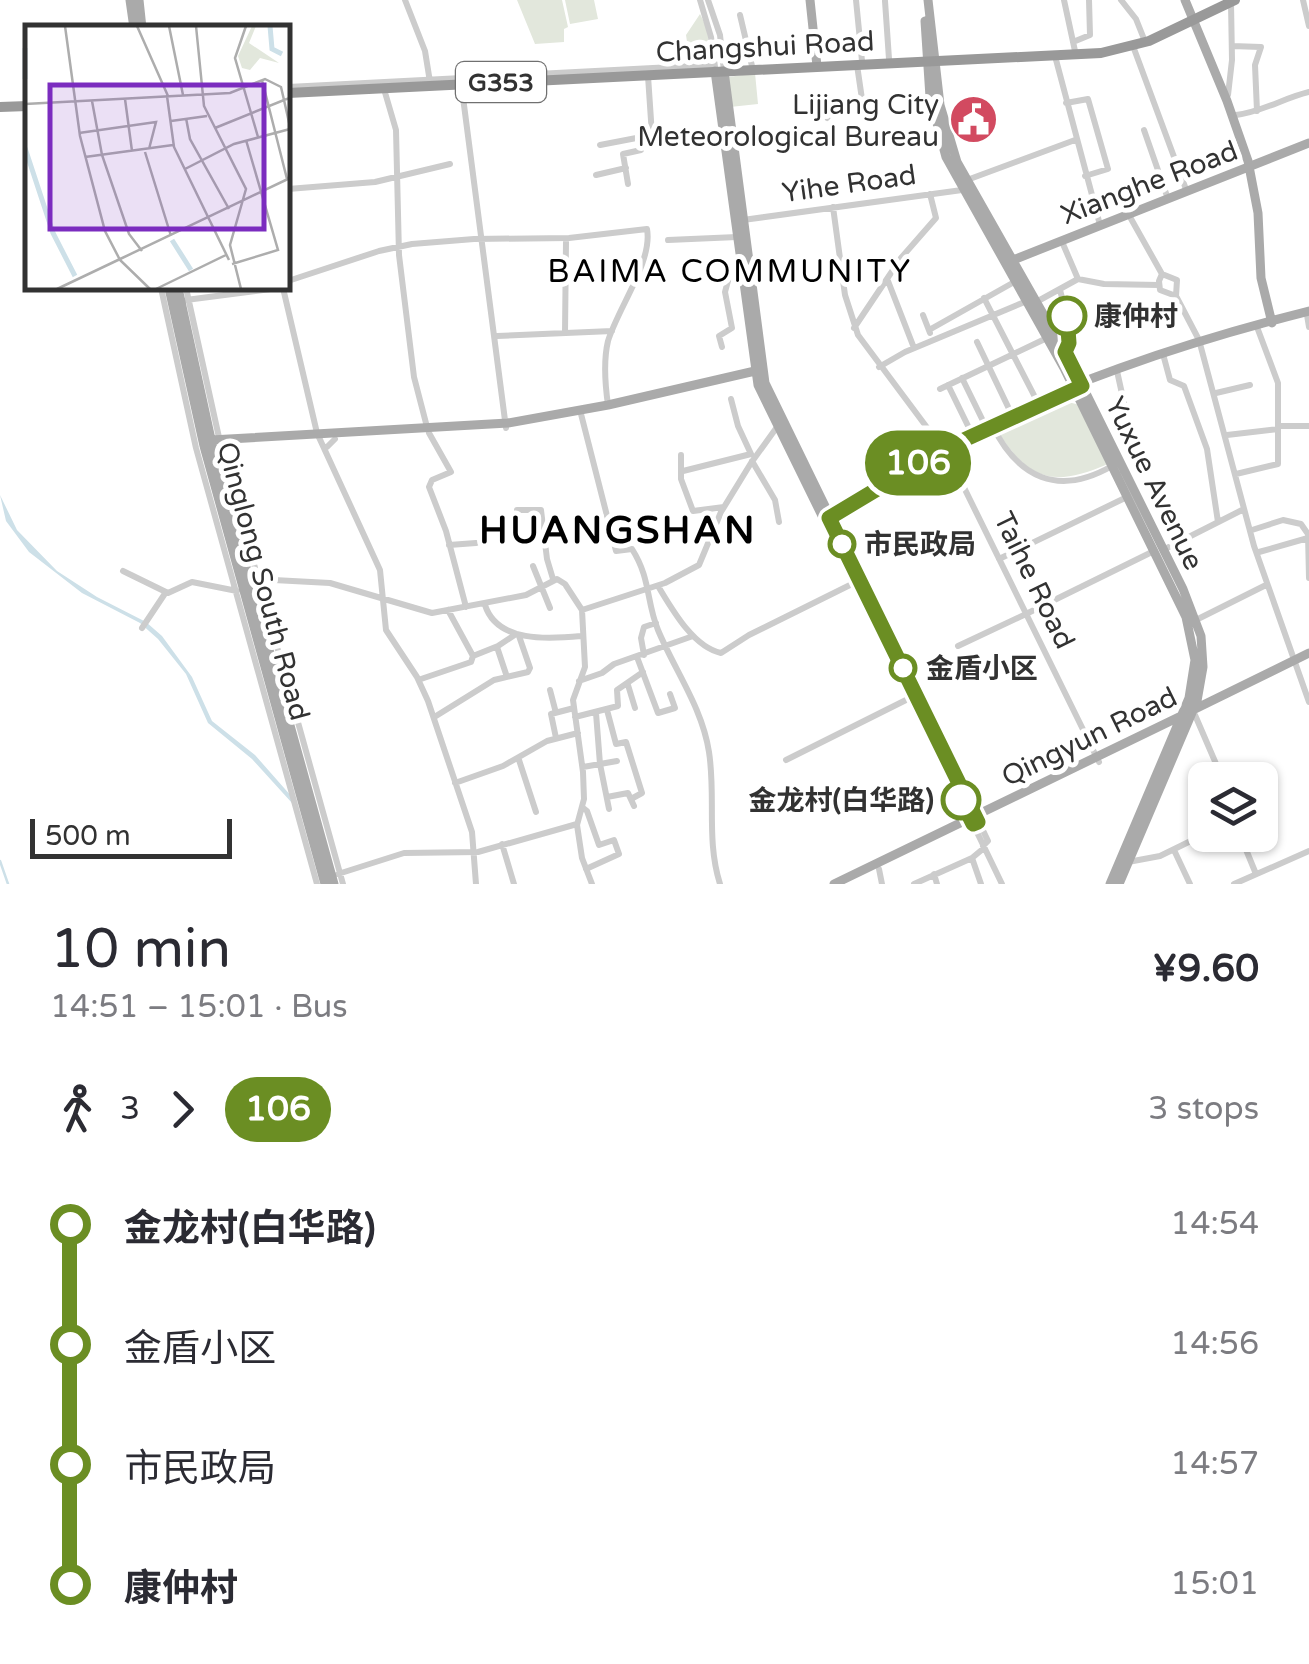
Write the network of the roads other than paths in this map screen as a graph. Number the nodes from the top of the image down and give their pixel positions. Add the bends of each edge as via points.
1 (130, 0) edge
2 (139, 0) edge
3 (404, 0) edge
4 (700, 0) edge
5 (709, 0) edge
6 (813, 0) edge
7 (856, 0) edge
8 (926, 0) edge
9 (1066, 0) edge
10 (1090, 0) edge
11 (1121, 0) edge
12 (1187, 0) edge
13 (1303, 0) edge
14 (885, 1) edge
15 (1231, 1) edge
16 (740, 15) dead end
17 (1194, 18) junction
18 (134, 25) edge
19 (142, 25) edge
20 (1309, 26) edge
21 (1138, 43) junction
22 (1074, 46) junction
23 (1232, 46) junction
24 (1054, 55) junction
25 (934, 56) junction
26 (888, 59) junction
27 (913, 60) junction
28 (860, 62) junction
29 (819, 65) junction
30 (718, 66) junction
31 (752, 66) junction
32 (648, 74) junction
33 (932, 75) junction
34 (430, 81) junction
35 (462, 86) junction
36 (384, 88) junction
37 (290, 90) edge
38 (290, 90) edge
39 (1309, 92) edge
40 (1228, 95) junction
41 (1066, 103) junction
42 (25, 108) edge
43 (0, 110) edge
44 (1257, 111) junction
45 (1236, 114) junction
46 (828, 118) dead end
47 (1144, 130) dead end
48 (641, 138) junction
49 (1076, 140) junction
50 (600, 144) dead end
51 (1309, 145) edge
52 (1247, 152) junction
53 (1266, 162) junction
54 (450, 164) dead end
55 (626, 168) junction
56 (1251, 168) junction
57 (596, 174) dead end
58 (1238, 174) junction
59 (1085, 176) junction
60 (396, 177) junction
61 (628, 184) dead end
62 (965, 185) junction
63 (1255, 185) junction
64 (290, 189) edge
65 (1187, 192) junction
66 (930, 194) junction
67 (1168, 199) junction
68 (833, 208) junction
69 (1130, 217) junction
70 (742, 220) junction
71 (1100, 225) junction
72 (647, 231) junction
73 (737, 237) junction
74 (668, 240) dead end
75 (483, 241) junction
76 (566, 242) junction
77 (1063, 244) junction
78 (399, 248) junction
79 (1011, 263) junction
80 (742, 274) junction
81 (1162, 274) junction
82 (1078, 279) junction
83 (888, 280) junction
84 (1016, 282) junction
85 (290, 284) edge
86 (1159, 285) junction
87 (161, 290) edge
88 (169, 290) edge
89 (229, 290) edge
90 (240, 290) edge
91 (286, 290) edge
92 (1060, 290) junction
93 (183, 295) edge
94 (1176, 296) junction
95 (984, 298) junction
96 (1033, 301) junction
97 (1308, 314) edge
98 (923, 315) dead end
99 (994, 317) junction
100 (1274, 322) junction
101 (1309, 327) edge
102 (854, 328) junction
103 (1257, 328) junction
104 (612, 330) junction
105 (928, 330) junction
106 (565, 333) junction
107 (496, 336) junction
108 (1047, 338) junction
109 (1201, 341) junction
110 (933, 342) junction
111 (977, 342) dead end
112 (722, 348) dead end
113 (914, 348) junction
114 (1065, 352) junction
115 (1014, 354) junction
116 (1163, 354) junction
117 (987, 366) junction
118 (879, 367) junction
119 (755, 371) junction
120 (1117, 371) junction
121 (962, 378) junction
122 (1250, 384) dead end
123 (1077, 386) junction
124 (1216, 393) junction
125 (732, 399) dead end
126 (1037, 401) junction
127 (608, 405) junction
128 (1010, 412) junction
129 (1126, 412) dead end
130 (581, 414) junction
131 (505, 421) junction
132 (780, 425) junction
133 (988, 425) junction
134 (1278, 427) junction
135 (1308, 428) edge
136 (428, 431) junction
137 (971, 432) junction
138 (1226, 435) junction
139 (321, 436) junction
140 (216, 443) junction
141 (943, 448) junction
142 (682, 455) dead end
143 (753, 457) junction
144 (1112, 466) junction
145 (681, 472) junction
146 (1236, 474) junction
147 (1127, 496) junction
148 (724, 507) junction
149 (517, 510) dead end
150 (1243, 510) junction
151 (828, 517) junction
152 (779, 522) dead end
153 (1218, 522) junction
154 (1252, 530) junction
155 (1308, 532) edge
156 (476, 543) dead end
157 (449, 545) junction
158 (1159, 550) junction
159 (1259, 552) junction
160 (1000, 559) junction
161 (533, 566) dead end
162 (123, 571) dead end
163 (1309, 578) edge
164 (554, 579) junction
165 (854, 583) junction
166 (246, 585) junction
167 (1266, 585) junction
168 (541, 586) junction
169 (654, 587) junction
170 (166, 592) junction
171 (383, 598) junction
172 (485, 605) junction
173 (466, 607) junction
174 (550, 608) dead end
175 (448, 610) junction
176 (582, 610) junction
177 (1026, 614) junction
178 (1196, 620) junction
179 (656, 623) junction
180 (145, 624) dead end
181 (518, 635) junction
182 (581, 636) junction
183 (694, 636) junction
184 (497, 646) junction
185 (958, 646) dead end
186 (667, 648) junction
187 (473, 656) junction
188 (641, 656) junction
189 (1309, 656) edge
190 (1295, 662) junction
191 (643, 672) junction
192 (507, 677) junction
193 (421, 679) junction
194 (579, 681) junction
195 (628, 685) junction
196 (550, 690) dead end
197 (1199, 693) junction
198 (670, 694) dead end
199 (910, 698) junction
200 (1211, 701) junction
201 (1309, 702) edge
202 (636, 708) dead end
203 (607, 710) junction
204 (556, 713) junction
205 (574, 713) junction
206 (596, 714) junction
207 (436, 716) junction
208 (1188, 716) junction
209 (1160, 732) junction
210 (578, 734) junction
211 (556, 738) junction
212 (1170, 744) junction
213 (519, 760) junction
214 (786, 760) dead end
215 (1098, 760) junction
216 (617, 761) dead end
217 (1213, 762) edge
218 (600, 764) junction
219 (583, 766) junction
220 (457, 784) junction
221 (607, 797) junction
222 (582, 807) junction
223 (610, 809) dead end
224 (536, 812) dead end
225 (974, 821) junction
226 (577, 824) junction
227 (1188, 843) edge
228 (502, 844) junction
229 (984, 847) junction
230 (1174, 850) junction
231 (1309, 851) edge
232 (477, 852) junction
233 (1247, 852) edge
234 (972, 858) junction
235 (1127, 862) junction
236 (879, 868) junction
237 (586, 869) junction
238 (996, 872) junction
239 (934, 874) junction
240 (1256, 874) junction
241 (333, 879) edge
242 (980, 881) edge
243 (924, 882) edge
244 (317, 884) edge
245 (342, 884) edge
246 (478, 884) edge
247 (514, 884) edge
248 (592, 884) edge
249 (720, 884) edge
250 (834, 884) edge
251 (846, 884) edge
252 (882, 884) edge
253 (914, 884) edge
254 (937, 884) edge
255 (1002, 884) edge
256 (1110, 884) edge
257 (1119, 884) edge
258 (1190, 884) edge
259 (1234, 884) edge

1 - 18 main road
2 - 19 main road
3 - 34 street
4 - 30 street
5 - 30 street via 719,30
6 - 29 main road
7 - 28 street
8 - 25 main road, Yuxue Avenue
9 - 22 street
10 - 22 street via 1090,34
11 - 21 street via 1138,22
12 - 17 main road
13 - 20 street
14 - 26 street
15 - 17 highway, Changshui Road / G353
15 - 23 street
16 - 31 street
17 - 21 highway, Changshui Road / G353
17 - 40 main road
17 - 52 main road
21 - 22 highway, Changshui Road / G353
21 - 24 highway, Changshui Road / G353
21 - 65 street
22 - 25 highway, Changshui Road / G353
23 - 40 street
23 - 44 street via 1261,47
24 - 25 highway, Changshui Road / G353
24 - 41 street
25 - 27 highway, Changshui Road / G353
25 - 33 main road
25 - 33 main road, Yuxue Avenue
26 - 27 highway, Changshui Road / G353
26 - 28 highway, Changshui Road / G353
27 - 28 highway, Changshui Road / G353
27 - 33 main road
28 - 29 highway, Changshui Road / G353
28 - 46 street via 864,106
29 - 30 highway, Changshui Road / G353
29 - 31 highway, Changshui Road / G353
30 - 31 highway, Changshui Road / G353
30 - 32 highway, Changshui Road / G353
30 - 34 street
30 - 35 highway, Changshui Road / G353
30 - 70 main road
30 - 73 main road
32 - 35 highway, Changshui Road / G353
32 - 48 street via 652,136
33 - 62 main road, Yuxue Avenue
34 - 35 highway, Changshui Road / G353
34 - 37 highway, Changshui Road / G353
35 - 36 highway, Changshui Road / G353
35 - 75 street
36 - 38 highway, Changshui Road / G353
36 - 60 street via 396,130
39 - 44 street
40 - 45 main road
41 - 49 street
41 - 59 street via 1088,100 1108,169
42 - 43 highway
44 - 45 street
45 - 52 main road
47 - 67 street
48 - 50 street
48 - 55 street via 641,150 623,154
49 - 59 street
49 - 62 street, Yihe Road
51 - 53 main road, Xianghe Road
52 - 53 main road
52 - 56 main road
52 - 58 main road
53 - 56 main road, Xianghe Road
53 - 63 main road
54 - 60 street
55 - 57 street
55 - 61 street
56 - 58 main road, Xianghe Road
56 - 63 main road
58 - 63 main road
58 - 65 main road, Xianghe Road
58 - 69 main road, Xianghe Road
59 - 71 street
60 - 64 street
60 - 78 street
62 - 66 street, Yihe Road
62 - 79 main road, Yuxue Avenue
63 - 100 main road
65 - 67 main road, Xianghe Road
66 - 68 street, Yihe Road
66 - 83 street via 936,218
67 - 71 main road, Xianghe Road
68 - 70 street, Yihe Road
68 - 102 street, Taihe Road
69 - 77 main road, Xianghe Road
69 - 81 street
70 - 132 main road via 762,374
71 - 79 main road, Xianghe Road
72 - 75 street
72 - 76 street
72 - 104 street via 647,250
73 - 74 street
73 - 80 main road
75 - 76 street
75 - 78 street
75 - 107 street
75 - 131 street
76 - 106 street
77 - 79 main road, Xianghe Road
77 - 82 street
78 - 85 street
78 - 136 street via 414,377
79 - 84 main road, Yuxue Avenue
79 - 96 main road, Yuxue Avenue
80 - 112 street via 729,277 732,327 719,336
80 - 119 main road
81 - 86 street
81 - 94 street via 1178,280
82 - 86 street
82 - 92 street
83 - 102 street
83 - 113 street
84 - 95 street
84 - 96 main road, Yuxue Avenue
86 - 94 street
87 - 166 street via 189,420
88 - 166 main road, Qinglong South Road via 197,418
89 - 93 street
90 - 93 street
91 - 139 street
92 - 96 street
92 - 114 street via 1069,326
93 - 140 main road, Qinglong South Road
94 - 109 street
95 - 99 street
95 - 105 street
96 - 99 street
96 - 108 main road, Yuxue Avenue
96 - 114 main road, Yuxue Avenue
97 - 100 main road
97 - 101 street
98 - 105 street
99 - 110 street
99 - 115 street
100 - 103 main road
100 - 109 main road
102 - 118 street, Taihe Road
103 - 109 main road
103 - 134 street via 1278,380
104 - 106 street
104 - 127 street via 605,359
105 - 110 street
106 - 107 street
107 - 131 street
108 - 115 street
108 - 123 main road, Yuxue Avenue
109 - 116 main road
109 - 123 main road
109 - 124 street
109 - 150 street
110 - 113 street
111 - 117 street
113 - 118 street
114 - 123 main road, Yuxue Avenue
115 - 117 street
115 - 126 street
116 - 120 main road
116 - 153 street via 1169,379 1184,386 1205,443
117 - 121 street
117 - 128 street
118 - 141 street, Taihe Road
119 - 127 main road
119 - 132 main road
120 - 123 main road
120 - 129 street
121 - 133 street
121 - 137 street via 944,387
122 - 124 street
123 - 126 main road
123 - 133 main road
123 - 144 main road, Yuxue Avenue
123 - 158 main road, Yuxue Avenue
124 - 138 street
125 - 143 street
126 - 128 main road
127 - 130 main road
127 - 131 main road
128 - 133 main road
130 - 131 main road
130 - 169 street via 616,552 633,550
131 - 136 main road
132 - 143 street
132 - 151 main road
132 - 165 main road
133 - 137 main road
133 - 141 main road
133 - 144 street via 1014,462 1038,476 1070,480
134 - 135 street
134 - 138 street
134 - 146 street via 1278,464
136 - 139 main road
136 - 157 street via 451,472 430,485
137 - 141 main road
138 - 146 street
139 - 140 main road
139 - 171 street via 380,570
140 - 166 main road, Qinglong South Road
141 - 151 main road
141 - 160 street, Taihe Road
142 - 145 street
143 - 145 street
143 - 148 street
143 - 152 street
144 - 147 main road, Yuxue Avenue
145 - 148 street via 693,511
146 - 154 street
147 - 158 main road, Yuxue Avenue
147 - 160 street
148 - 169 street via 701,563
149 - 164 street via 541,510
150 - 153 street
150 - 167 street
151 - 225 main road
153 - 158 street
154 - 155 street via 1288,520
154 - 159 street
155 - 159 street
155 - 163 street
156 - 157 street
157 - 173 street
158 - 177 street
158 - 178 main road, Yuxue Avenue
158 - 208 main road, Yuxue Avenue via 1194,643
159 - 190 street
160 - 177 street, Taihe Road
161 - 168 street
162 - 170 street
164 - 168 street
164 - 176 street
165 - 183 street via 723,653
165 - 199 main road
166 - 170 street via 192,582
166 - 171 street via 314,581
166 - 241 main road, Qinglong South Road
166 - 244 street
167 - 178 street
167 - 190 street
168 - 172 street
168 - 174 street
169 - 176 street
169 - 179 street
169 - 183 street
170 - 180 street
171 - 175 street via 427,612
171 - 193 street via 388,630
171 - 220 street via 386,630 423,689
172 - 173 street
172 - 181 street via 490,617
173 - 175 street
175 - 187 street
176 - 182 street
177 - 185 street
177 - 215 street, Taihe Road
178 - 197 main road, Yuxue Avenue via 1203,654
179 - 186 street
179 - 188 street via 644,627
181 - 182 street
181 - 184 street
181 - 192 street via 530,670
182 - 194 street via 585,664
183 - 186 street
184 - 187 street
184 - 192 street
186 - 188 street
186 - 249 street via 706,734 710,838
187 - 193 street
188 - 191 street
188 - 194 street
189 - 190 main road, Qingyun Road
190 - 200 main road, Qingyun Road
190 - 201 street
190 - 208 main road, Qingyun Road
191 - 195 street
191 - 198 street via 658,713 675,708
192 - 207 street
193 - 207 street
194 - 205 street
195 - 202 street
195 - 203 street via 617,690 618,706
196 - 204 street
197 - 200 street
197 - 208 main road, Yuxue Avenue
199 - 214 street
199 - 225 main road
200 - 208 main road, Qingyun Road
203 - 206 street
203 - 221 street via 616,744 626,742 642,794 633,802 626,793
204 - 205 street
204 - 211 street
205 - 206 street
205 - 210 street
206 - 218 street
207 - 220 street
208 - 209 main road, Qingyun Road
208 - 212 main road, Yuxue Avenue
208 - 215 main road, Qingyun Road
208 - 217 street
208 - 235 main road, Yuxue Avenue
209 - 212 street
209 - 215 main road, Qingyun Road
210 - 211 street
210 - 213 street
210 - 219 street
211 - 220 street
212 - 256 main road, Yuxue Avenue
213 - 220 street
213 - 224 street
215 - 225 main road, Qingyun Road
216 - 218 street
218 - 219 street
218 - 221 street
219 - 222 street
220 - 232 street
221 - 223 street
222 - 226 street
222 - 237 street via 599,845 614,840 620,854
225 - 229 street
225 - 236 main road, Qingyun Road
225 - 250 main road, Qingyun Road
226 - 228 street
226 - 237 street
227 - 230 street
228 - 232 street
228 - 247 street
229 - 234 street
229 - 238 street
230 - 235 street
230 - 258 street
231 - 240 street
232 - 241 street via 410,852
232 - 246 street
233 - 240 street
234 - 239 street
234 - 242 street
235 - 257 main road, Yuxue Avenue
236 - 251 main road, Qingyun Road
236 - 252 street
237 - 248 street
238 - 242 street
238 - 255 street
239 - 243 street
239 - 254 street
240 - 259 street
241 - 245 street
243 - 253 street

